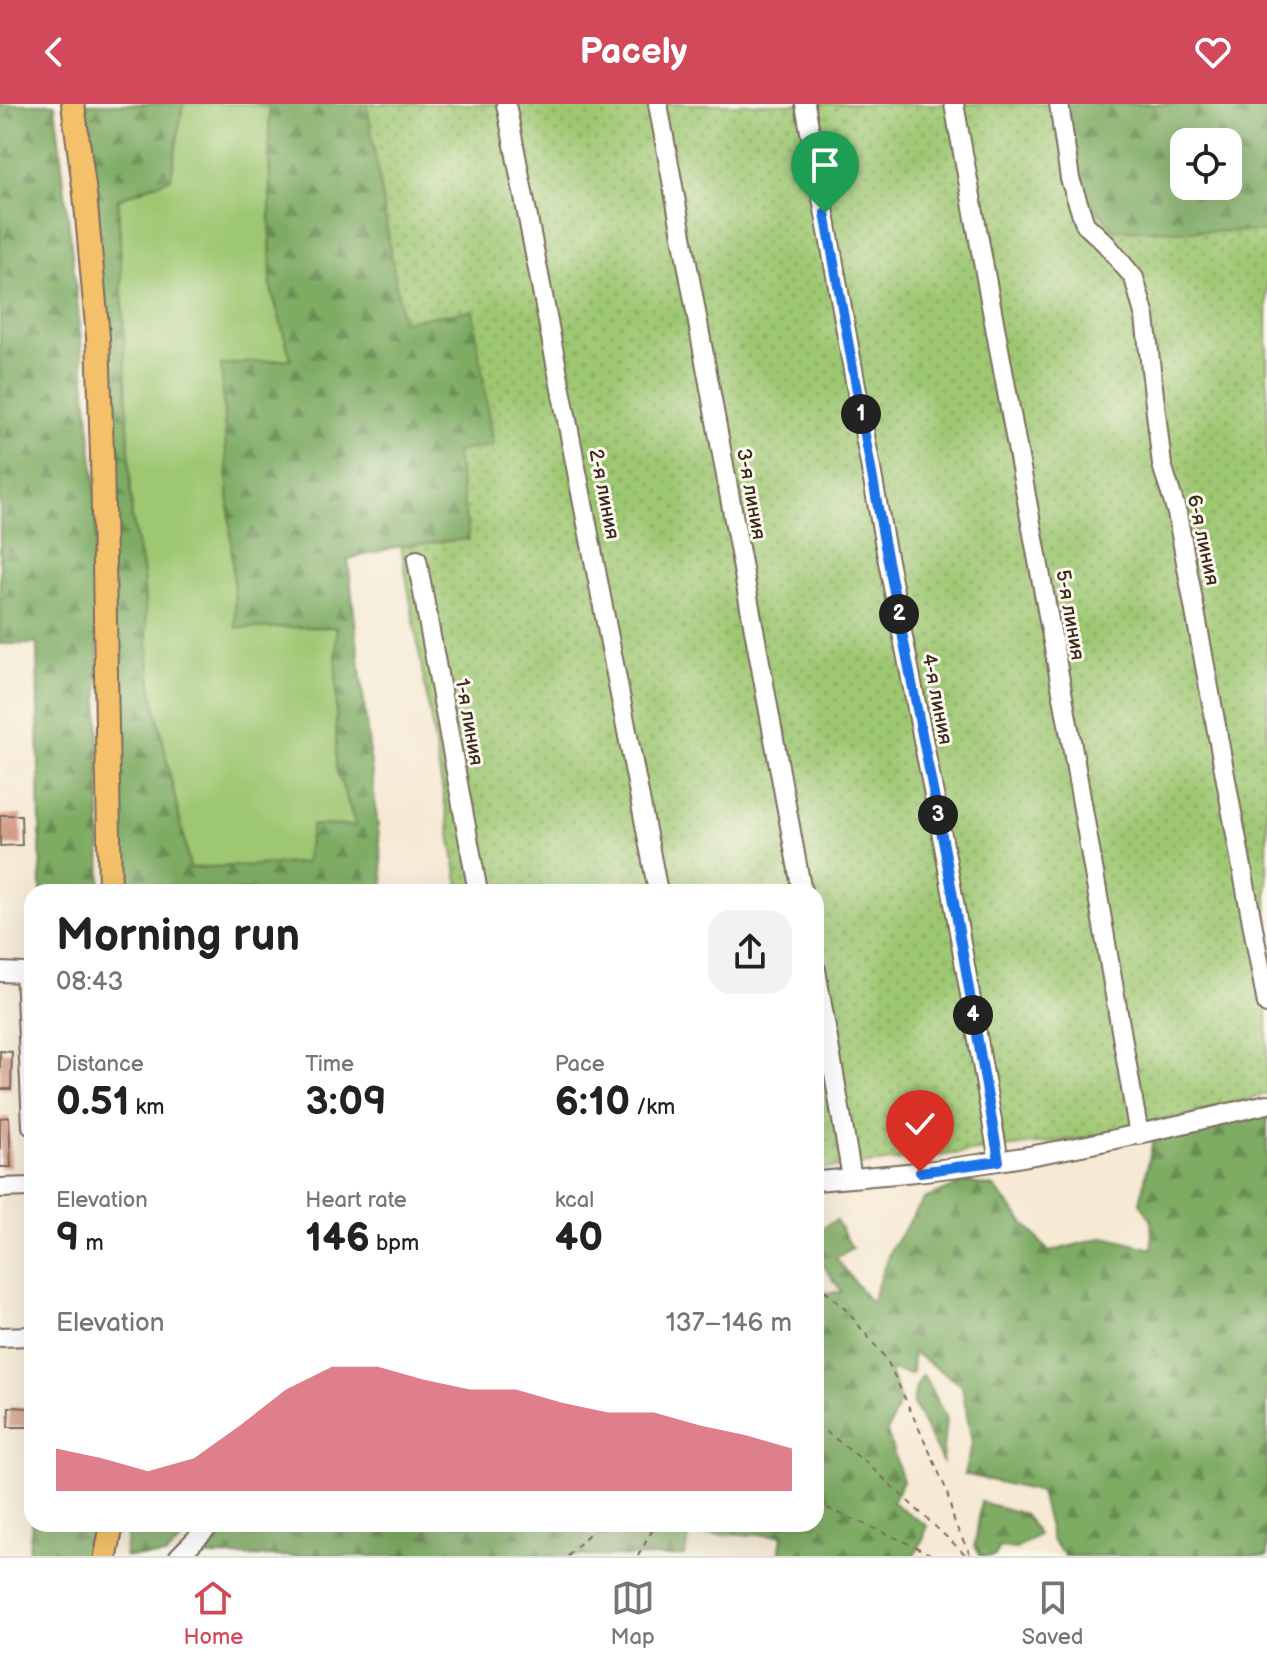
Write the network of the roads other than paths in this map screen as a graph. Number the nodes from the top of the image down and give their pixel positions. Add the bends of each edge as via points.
1 (73, 104) edge
2 (506, 104) edge
3 (658, 104) edge
4 (805, 104) edge
5 (954, 104) edge
6 (1059, 104) edge
7 (417, 560) dead end
8 (110, 884) edge
9 (477, 884) edge
10 (656, 884) edge
11 (801, 884) edge
12 (0, 972) edge
13 (24, 973) edge
14 (1267, 1004) edge
15 (824, 1016) edge
16 (1267, 1104) edge
17 (1139, 1135) junction
18 (999, 1161) junction
19 (852, 1178) junction
20 (824, 1180) edge
21 (24, 1187) edge
22 (0, 1188) edge
23 (24, 1336) edge
24 (0, 1337) edge
25 (110, 1532) edge
26 (203, 1532) edge
27 (106, 1556) edge
28 (179, 1556) edge

1 - 8 main road via 98,337
2 - 10 street, 2-я линия
3 - 11 street, 3-я линия
4 - 18 street, 4-я линия
5 - 17 street, 5-я линия
6 - 14 street, 6-я линия via 1070,179 1085,224 1134,278 1145,317 1162,465 1177,513
7 - 9 street, 1-я линия
12 - 13 street
15 - 19 street
16 - 17 street
17 - 18 street
18 - 19 street
19 - 20 street
21 - 22 street
23 - 24 street
25 - 27 main road
26 - 28 street

